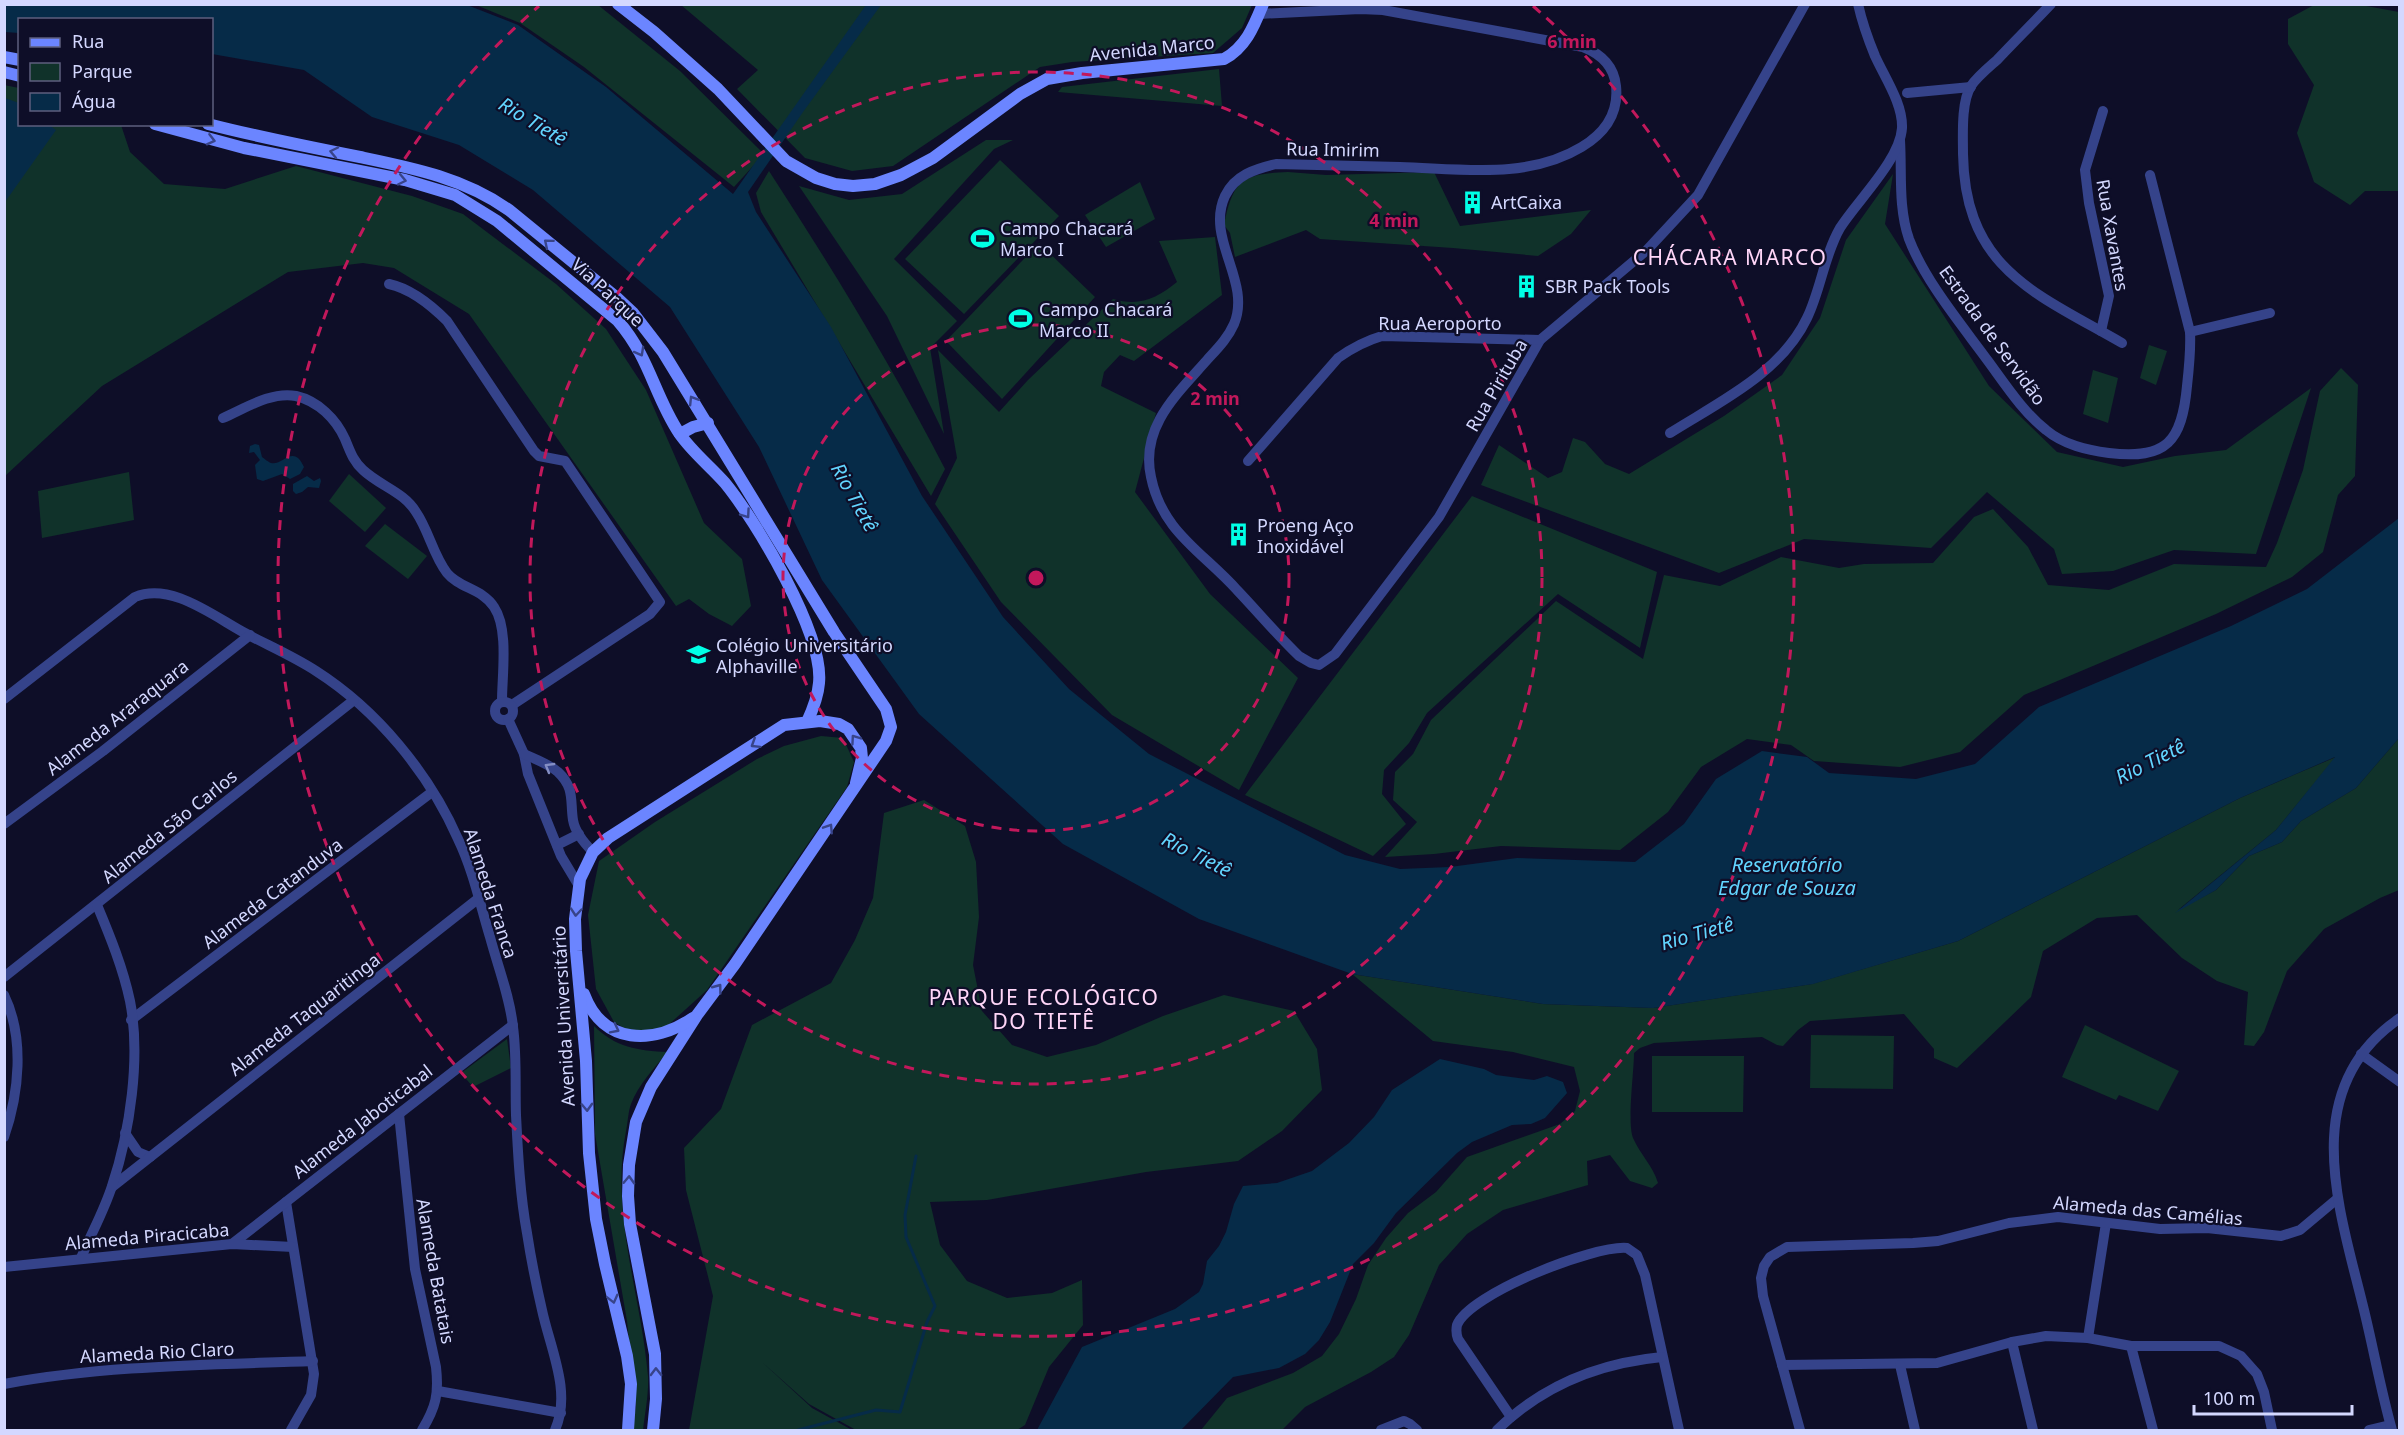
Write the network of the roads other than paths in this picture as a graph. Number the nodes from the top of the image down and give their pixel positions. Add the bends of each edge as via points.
1 (618, 4) edge
2 (1805, 4) edge
3 (1858, 4) edge
4 (2051, 4) edge
5 (1261, 10) edge
6 (1971, 87) junction
7 (1907, 93) dead end
8 (2103, 111) dead end
9 (213, 125) edge
10 (162, 126) edge
11 (1899, 140) junction
12 (2151, 175) dead end
13 (389, 284) dead end
14 (2270, 313) dead end
15 (2101, 331) junction
16 (2190, 332) junction
17 (1540, 340) junction
18 (2122, 343) dead end
19 (223, 418) dead end
20 (708, 423) junction
21 (1670, 433) dead end
22 (680, 434) junction
23 (1248, 461) dead end
24 (250, 635) junction
25 (1335, 654) joint
26 (4, 699) edge
27 (354, 700) junction
28 (507, 703) junction
29 (508, 719) junction
30 (807, 722) junction
31 (524, 754) junction
32 (854, 789) junction
33 (432, 792) junction
34 (4, 824) edge
35 (579, 834) junction
36 (557, 845) junction
37 (593, 852) junction
38 (579, 886) junction
39 (479, 898) junction
40 (97, 905) junction
41 (4, 978) edge
42 (580, 985) junction
43 (4, 995) edge
44 (697, 1015) junction
45 (2400, 1018) edge
46 (131, 1020) junction
47 (513, 1025) junction
48 (2361, 1054) junction
49 (2400, 1082) edge
50 (399, 1114) junction
51 (126, 1133) junction
52 (4, 1137) edge
53 (150, 1157) junction
54 (112, 1187) junction
55 (2337, 1199) junction
56 (285, 1202) junction
57 (2106, 1223) junction
58 (232, 1244) junction
59 (293, 1246) junction
60 (81, 1258) junction
61 (4, 1267) edge
62 (2088, 1338) junction
63 (2012, 1342) junction
64 (2131, 1346) junction
65 (1662, 1357) junction
66 (313, 1361) junction
67 (1782, 1365) junction
68 (1900, 1365) junction
69 (4, 1384) edge
70 (438, 1391) junction
71 (561, 1413) junction
72 (1511, 1417) junction
73 (2391, 1428) edge
74 (291, 1431) edge
75 (422, 1431) edge
76 (555, 1431) edge
77 (628, 1431) edge
78 (653, 1431) edge
79 (1381, 1431) edge
80 (1417, 1431) edge
81 (1497, 1431) edge
82 (1679, 1431) edge
83 (1800, 1431) edge
84 (1916, 1431) edge
85 (2033, 1431) edge
86 (2153, 1431) edge
87 (2272, 1431) edge
88 (2369, 1431) edge

1 - 5 main road, Avenida Marco via 718,89 786,160 816,178 853,186 902,175 933,158 1020,94 1047,79 1224,59 1249,36
2 - 17 street, Rua Pirituba via 1698,195 1647,250
3 - 11 street, Estrada de Servidão via 1899,112
4 - 6 street
5 - 25 street, Rua Imirim via 1383,10 1590,49 1605,61 1617,93 1612,117 1604,131 1579,148 1532,165 1487,169 1276,164 1246,173 1227,192 1219,215 1238,297 1234,324 1217,349 1167,404 1155,428 1148,458 1150,476 1162,510 1175,531 1236,588 1299,656 1319,665
6 - 7 street
6 - 15 street via 1963,123 1963,169 1976,226 2003,267 2020,284
8 - 15 street, Rua Xavantes via 2085,170 2109,296
20 -> 9 main road, Via Parque via 633,313 495,200 439,175
10 -> 22 main road, Via Parque via 244,148 431,186 475,205 618,321 643,356
11 - 16 street, Estrada de Servidão via 1902,214 1921,263 2012,393 2036,421 2059,439 2119,454 2157,450 2171,441 2181,425 2185,405
11 - 21 street via 1840,229 1806,320 1785,352 1762,373
12 - 16 street, Estrada de Servidão
13 - 28 street via 430,304 447,321 534,451 539,456 565,461 660,602 650,614
14 - 16 street
15 - 18 street
17 - 23 street, Rua Aeroporto via 1382,336 1369,340 1338,358
17 - 25 street, Rua Pirituba via 1439,517
19 - 28 street via 276,396 294,396 308,400 336,423 362,470 403,498 416,512 449,575 494,606 503,634
20 - 22 main road
20 - 32 main road, Via Parque via 834,632 886,709 891,727 886,741
22 -> 30 main road, Via Parque via 746,513 801,609 820,681
24 - 26 street, Alameda Franca via 171,595 146,592 126,603
24 - 27 street, Alameda Franca via 316,671
24 - 34 street, Alameda Araraquara
27 - 33 street, Alameda Franca via 387,732
27 - 40 street, Alameda São Carlos
28 - 29 street via 513,714
28 - 29 street via 497,704 494,709 495,715
29 - 31 street
32 -> 30 main road, Avenida Universitário via 862,758 857,740 838,724
30 -> 37 main road, Avenida Universitário via 784,725 608,838
35 -> 31 street via 573,821 569,785 557,772
31 - 36 street via 528,774
44 -> 32 main road
33 - 39 street, Alameda Franca via 458,838
33 - 46 street, Alameda Catanduva
35 - 36 street
35 - 37 street
36 - 38 street
37 - 38 main road, Avenida Universitário
38 -> 42 main road, Avenida Universitário via 575,926
39 - 47 street, Alameda Franca
39 - 53 street, Alameda Taquaritinga
40 - 41 street, Alameda São Carlos
40 - 46 street via 122,973
42 -> 44 main road via 588,1005 601,1021 619,1032 640,1037 661,1035
42 -> 77 main road, Avenida Universitário via 589,1153 602,1253 631,1384
43 - 52 street via 15,1029 17,1053 11,1118
78 -> 44 main road via 655,1354 630,1224 629,1165 640,1109
45 - 48 street
46 - 51 street via 134,1056
47 - 50 street, Alameda Jaboticabal
47 - 71 street, Alameda Franca via 526,1230 560,1382
48 - 49 street
48 - 55 street via 2337,1110 2332,1154
50 - 56 street, Alameda Jaboticabal
50 - 70 street, Alameda Batatais via 415,1269
51 - 53 street via 138,1152
51 - 54 street
53 - 54 street, Alameda Taquaritinga
54 - 60 street
55 - 57 street, Alameda das Camélias via 2300,1230 2281,1236
55 - 73 street
56 - 58 street, Alameda Jaboticabal
56 - 59 street
57 - 62 street
57 - 67 street, Alameda das Camélias via 2039,1218 1938,1240 1800,1246 1778,1251 1764,1266 1761,1278
58 - 59 street, Alameda Piracicaba
58 - 60 street, Alameda Piracicaba
59 - 66 street
60 - 61 street, Alameda Piracicaba
62 - 63 street via 2046,1336
62 - 64 street
63 - 68 street via 1937,1363
63 - 85 street
64 - 86 street
64 - 87 street via 2219,1346 2232,1350 2257,1374
65 - 72 street via 1577,1376
65 - 72 street via 1645,1275 1637,1255 1622,1247 1560,1264 1493,1294 1456,1327 1458,1339
65 - 82 street
66 - 69 street, Alameda Rio Claro via 143,1367
66 - 74 street via 315,1383
67 - 68 street
67 - 83 street, Alameda das Camélias
68 - 84 street
70 - 71 street
70 - 75 street, Alameda Batatais
71 - 76 street, Alameda Franca
72 - 81 street
73 - 88 street
79 - 80 street via 1404,1422

